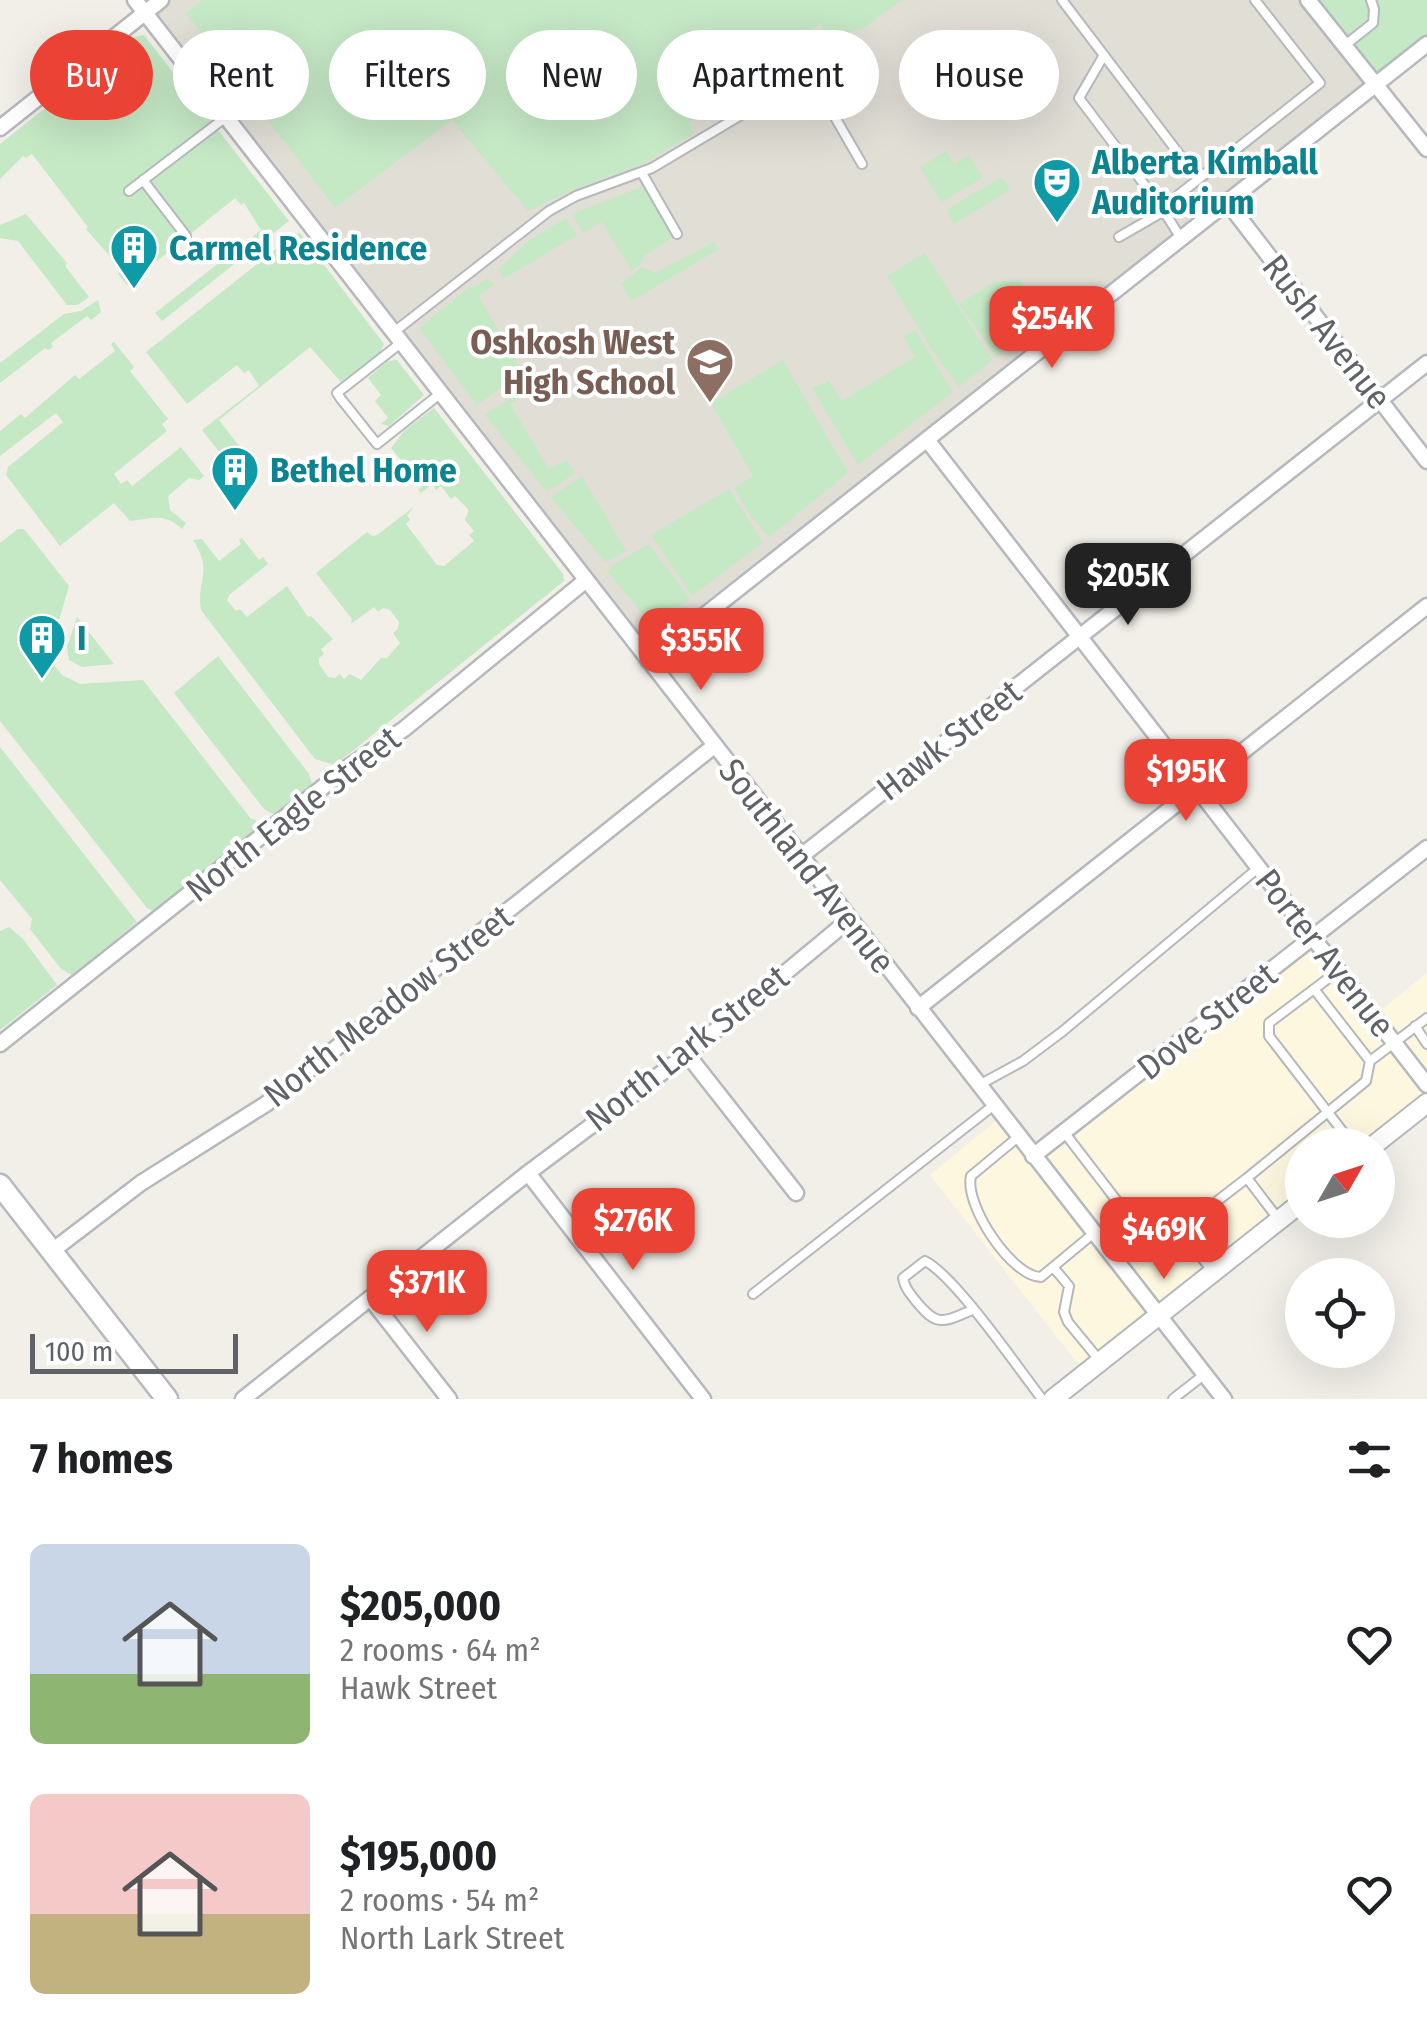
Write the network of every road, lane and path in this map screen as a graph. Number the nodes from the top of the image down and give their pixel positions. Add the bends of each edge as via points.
1 (161, 0) edge
2 (1062, 0) edge
3 (1255, 0) edge
4 (1308, 0) edge
5 (1371, 0) edge
6 (140, 6) edge
7 (1427, 44) edge
8 (1344, 46) junction
9 (173, 49) edge
10 (1104, 55) junction
11 (1375, 84) junction
12 (222, 120) edge
13 (228, 120) edge
14 (0, 128) edge
15 (1427, 149) edge
16 (862, 164) dead end
17 (642, 172) junction
18 (1198, 179) junction
19 (143, 180) junction
20 (129, 191) dead end
21 (1228, 203) junction
22 (1163, 209) junction
23 (678, 234) dead end
24 (186, 236) dead end
25 (1118, 237) dead end
26 (1182, 240) junction
27 (398, 337) junction
28 (1427, 363) edge
29 (441, 393) junction
30 (1380, 402) junction
31 (928, 442) junction
32 (1427, 462) edge
33 (585, 581) junction
34 (1427, 606) edge
35 (1080, 636) junction
36 (648, 660) junction
37 (714, 746) junction
38 (1197, 788) junction
39 (1427, 848) edge
40 (800, 857) junction
41 (1258, 868) junction
42 (849, 920) junction
43 (1312, 937) junction
44 (1338, 970) junction
45 (1314, 989) junction
46 (918, 1008) junction
47 (1427, 1018) edge
48 (1416, 1026) junction
49 (1394, 1042) junction
50 (0, 1044) edge
51 (1427, 1044) edge
52 (687, 1054) junction
53 (1370, 1061) junction
54 (1427, 1085) edge
55 (978, 1086) junction
56 (1427, 1102) edge
57 (994, 1106) junction
58 (1328, 1114) junction
59 (1339, 1128) edge
60 (1395, 1128) edge
61 (1064, 1132) junction
62 (1018, 1137) junction
63 (1033, 1156) junction
64 (528, 1173) junction
65 (1248, 1178) junction
66 (0, 1185) edge
67 (796, 1193) dead end
68 (1127, 1214) junction
69 (1285, 1215) edge
70 (1279, 1220) junction
71 (1180, 1230) junction
72 (1096, 1236) junction
73 (52, 1250) junction
74 (1053, 1267) junction
75 (1214, 1272) junction
76 (753, 1294) dead end
77 (370, 1298) junction
78 (972, 1310) junction
79 (1159, 1316) junction
80 (1101, 1362) junction
81 (1204, 1374) junction
82 (160, 1396) edge
83 (242, 1399) edge
84 (449, 1399) edge
85 (702, 1399) edge
86 (1042, 1399) edge
87 (1053, 1399) edge
88 (1173, 1399) edge
89 (1224, 1399) edge

1 - 6 street
2 - 10 lane
3 - 18 lane via 1320,83
4 - 8 street
5 - 8 lane via 1373,24
6 - 9 street, Southland Avenue
6 - 14 street
7 - 11 street
8 - 11 street
10 - 18 lane
10 - 22 lane via 1079,98
11 - 15 street
11 - 21 street
12 - 19 lane
13 - 27 street, Southland Avenue
16 - 17 lane via 810,74
17 - 23 lane
17 - 27 lane via 576,196 532,222
18 - 22 lane
19 - 20 lane
19 - 24 lane
21 - 26 street
21 - 30 street, Rush Avenue
22 - 25 lane
22 - 26 lane
26 - 31 street
27 - 29 street, Southland Avenue
27 - 29 lane via 336,393 377,444
28 - 30 street, Hawk Street
29 - 33 street, Southland Avenue
30 - 32 street, Rush Avenue
30 - 35 street, Hawk Street
31 - 35 street, Porter Avenue
31 - 36 street
33 - 36 street, Southland Avenue
33 - 50 street, North Eagle Street
34 - 38 street
35 - 38 street, Porter Avenue
35 - 40 street, Hawk Street
36 - 37 street, Southland Avenue
37 - 40 street, Southland Avenue
37 - 73 street, North Meadow Street via 266,1104 141,1182
38 - 41 street, Porter Avenue
38 - 46 street
39 - 43 street, Dove Street
40 - 42 street, Southland Avenue
41 - 43 street, Porter Avenue
41 - 55 lane via 1063,1031
42 - 46 street, Southland Avenue
42 - 52 street, North Lark Street
43 - 44 street, Porter Avenue
43 - 61 street, Dove Street
44 - 45 lane
44 - 49 street, Porter Avenue
45 - 53 lane
45 - 58 lane via 1269,1023 1268,1036
46 - 55 street, Southland Avenue
47 - 48 lane
48 - 49 lane
48 - 51 lane
49 - 53 lane
49 - 54 street, Porter Avenue
52 - 64 street, North Lark Street
52 - 67 street
53 - 58 lane via 1366,1081
55 - 57 street, Southland Avenue
56 - 60 street
57 - 62 street, Southland Avenue
57 - 76 lane
58 - 59 lane
58 - 65 lane
61 - 63 street, Dove Street
61 - 68 lane
62 - 63 street, Southland Avenue
62 - 74 lane via 971,1176 972,1204 1031,1276
63 - 72 street, Southland Avenue
64 - 77 street, North Lark Street
64 - 85 street
65 - 70 lane
65 - 71 lane
66 - 73 main road
68 - 71 lane via 1148,1240 1164,1242
68 - 72 lane
69 - 70 street
70 - 75 street
71 - 75 lane
72 - 74 lane
72 - 79 street, Southland Avenue
73 - 82 main road
74 - 80 lane via 1069,1286 1068,1322
75 - 79 street
77 - 83 street, North Lark Street
77 - 84 street
78 - 78 lane via 936,1267 925,1262 903,1278 930,1318 944,1322
78 - 86 lane
79 - 80 street
79 - 81 street, Southland Avenue
80 - 87 street
81 - 88 lane
81 - 89 street, Southland Avenue

